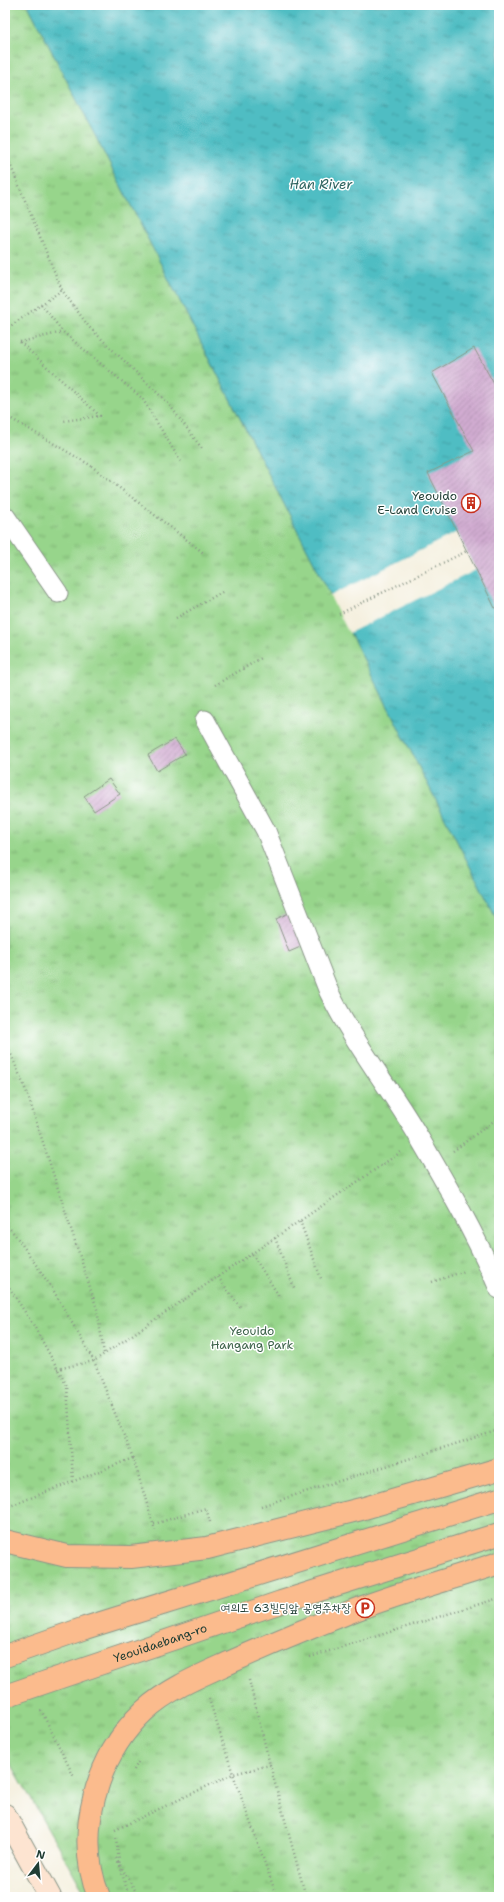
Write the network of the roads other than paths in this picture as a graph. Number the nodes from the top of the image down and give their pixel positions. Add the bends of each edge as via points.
1 (5, 516) edge
2 (58, 593) dead end
3 (206, 720) dead end
4 (499, 1289) edge
5 (499, 1469) edge
6 (499, 1500) edge
7 (499, 1534) edge
8 (5, 1540) edge
9 (499, 1563) edge
10 (5, 1656) edge
11 (5, 1696) edge
12 (5, 1815) edge
13 (50, 1897) edge
14 (99, 1897) edge

1 - 2 street
3 - 4 street via 266,830 340,1016 420,1139 488,1262
5 - 8 main road, bridge via 361,1509 207,1548 131,1557 67,1556
6 - 10 main road, bridge via 85,1628
7 - 11 main road, Yeouidaebang-ro, bridge via 281,1602
9 - 14 main road, bridge via 356,1609 176,1687 144,1711 118,1742 101,1773 92,1808 88,1848
12 - 13 main road

